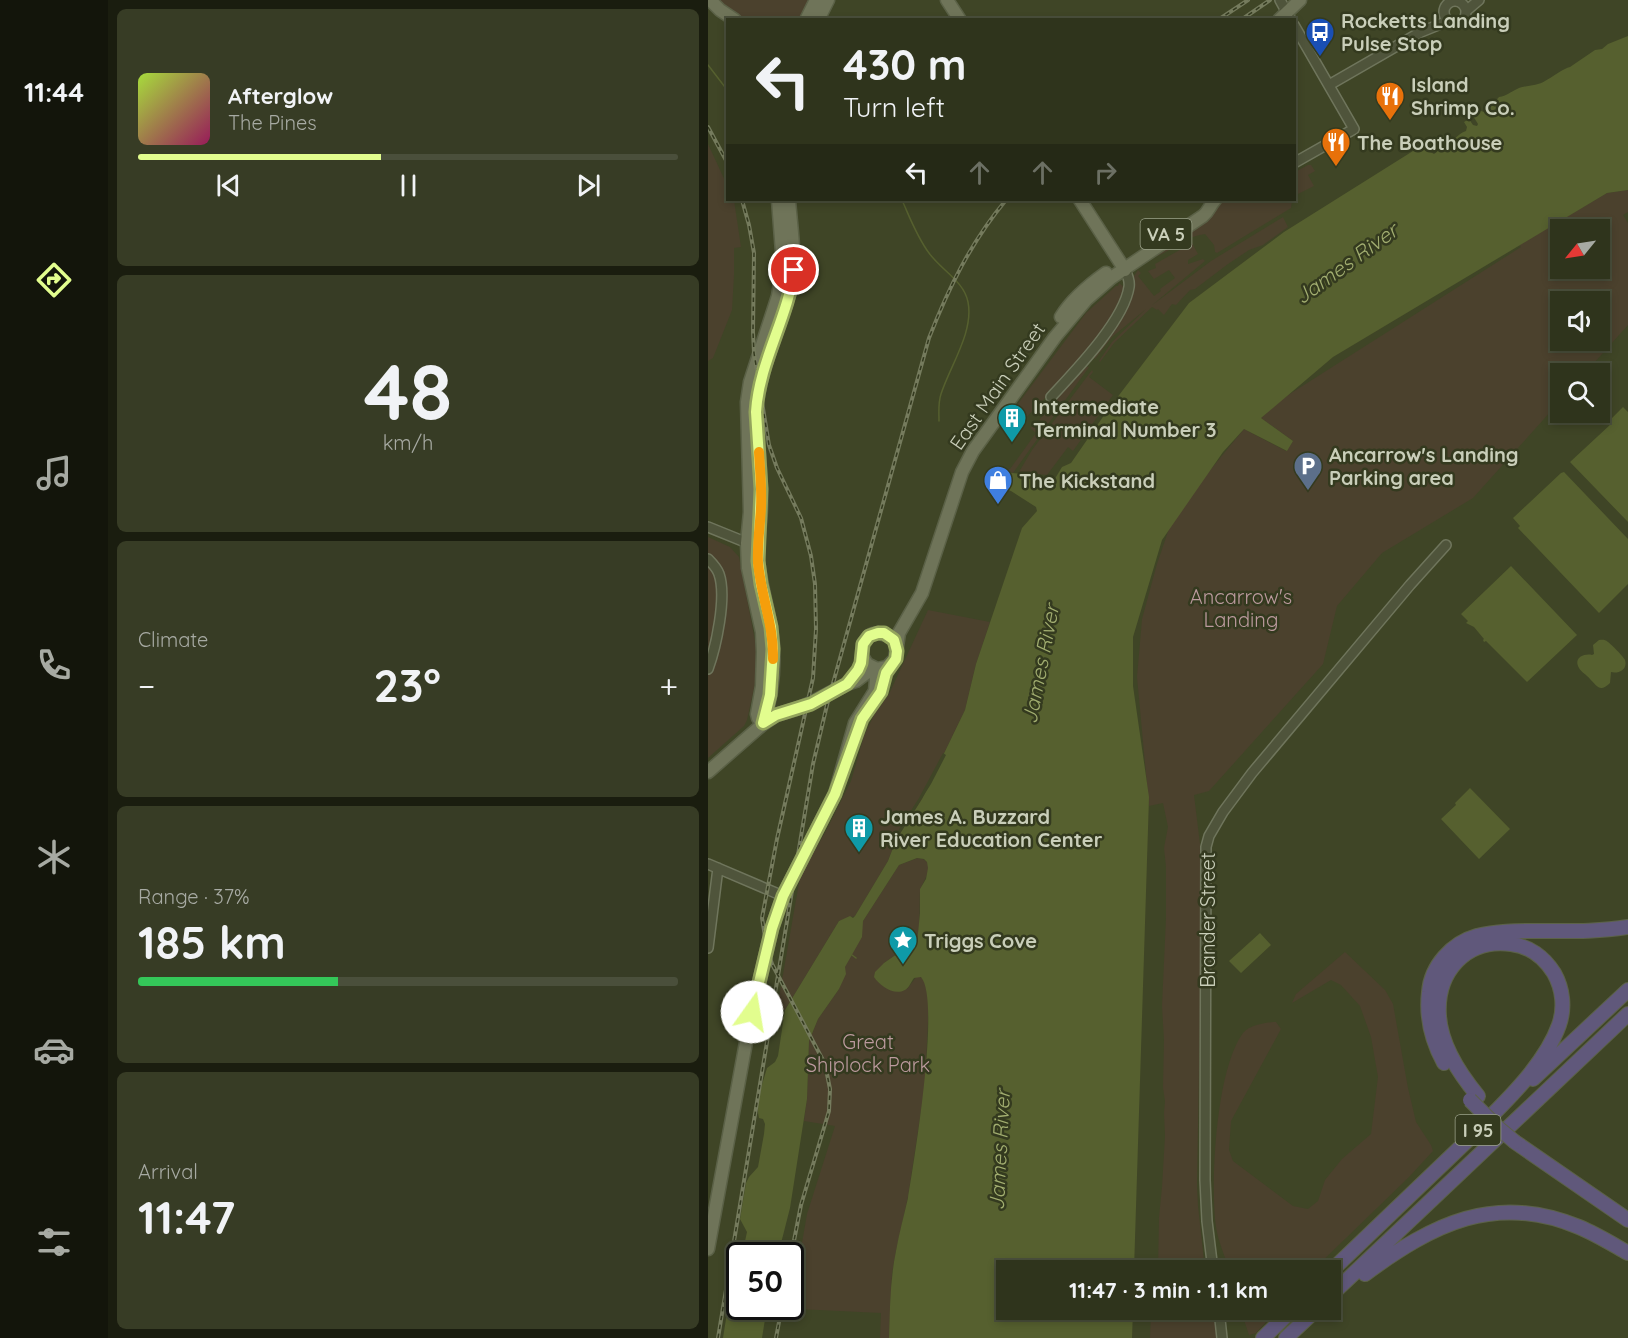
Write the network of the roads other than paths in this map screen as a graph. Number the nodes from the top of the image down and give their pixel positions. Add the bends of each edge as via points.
1 (710, 0) edge
2 (816, 0) edge
3 (828, 0) edge
4 (947, 0) edge
5 (1280, 0) edge
6 (1300, 0) edge
7 (1479, 0) edge
8 (1448, 7) edge
9 (1465, 7) junction
10 (1286, 17) edge
11 (732, 18) edge
12 (807, 18) edge
13 (819, 18) edge
14 (959, 18) edge
15 (1296, 28) edge
16 (1329, 85) junction
17 (1296, 162) edge
18 (778, 201) edge
19 (789, 201) edge
20 (1081, 201) edge
21 (1212, 202) edge
22 (1123, 266) junction
23 (1051, 397) dead end
24 (708, 527) edge
25 (753, 544) junction
26 (1446, 545) dead end
27 (708, 559) edge
28 (884, 633) junction
29 (897, 647) junction
30 (862, 656) junction
31 (890, 666) junction
32 (874, 668) junction
33 (708, 669) edge
34 (847, 684) junction
35 (763, 723) junction
36 (708, 772) edge
37 (840, 778) junction
38 (708, 864) edge
39 (718, 868) junction
40 (783, 896) junction
41 (1628, 927) edge
42 (708, 948) edge
43 (1628, 990) edge
44 (1628, 1014) edge
45 (1474, 1098) junction
46 (1518, 1139) junction
47 (1466, 1142) junction
48 (1628, 1211) edge
49 (1628, 1220) edge
50 (708, 1250) edge
51 (1628, 1253) edge
52 (1212, 1260) edge
53 (1341, 1261) edge
54 (1341, 1286) edge
55 (1341, 1293) edge
56 (1219, 1320) edge
57 (1282, 1320) edge
58 (1306, 1320) edge
59 (1289, 1335) edge
60 (1222, 1338) edge
61 (1263, 1338) edge

1 - 11 main road
2 - 12 main road
3 - 13 main road
4 - 14 main road
5 - 10 street
6 - 10 main road
7 - 9 street
8 - 9 street via 1460,2
8 - 9 street via 1454,23 1465,17
8 - 16 street via 1431,27
15 - 16 street
16 - 17 street via 1353,129
18 - 25 main road via 781,277 747,402
19 - 25 main road via 794,270 757,400 761,489
20 - 22 main road
21 - 22 main road, East Main Street / VA 5
22 - 23 street via 1128,291 1116,318
22 - 28 main road, East Main Street / VA 5 via 1089,285 1070,305 967,451 914,599 898,625
22 - 29 main road, East Main Street / VA 5 via 1070,317 967,459 922,593 899,633
24 - 25 street
25 - 35 main road via 773,649 770,695
26 - 52 street, Brander Street via 1252,773 1209,836 1205,1180
27 - 33 street via 716,566 722,586 716,645
28 - 29 main road
28 - 30 main road, VA 5 via 865,640
29 - 31 main road, VA 5 via 897,656
30 - 32 main road
30 - 34 main road, VA 5 via 858,670
31 - 32 main road
31 - 37 main road via 860,725
32 - 34 main road
32 - 37 main road via 876,688 855,723
34 - 35 main road, bridge
35 - 36 main road
37 - 40 main road
38 - 39 street
39 - 40 street
39 - 42 street
40 - 50 main road via 749,1026
41 - 45 highway via 1484,934 1461,943 1439,963 1428,994 1431,1032 1447,1067
43 - 47 highway, I 95
44 - 54 highway, I 95
45 - 46 highway
45 - 47 highway via 1444,1040 1439,1016 1442,987 1458,960 1475,948 1491,943 1518,944 1542,957 1556,976 1563,1002 1559,1025 1528,1076
46 - 48 highway
46 - 49 highway
47 - 53 highway, I 95
51 - 55 highway via 1558,1220 1527,1213 1483,1214 1452,1222 1417,1239
56 - 60 street
57 - 61 highway
58 - 59 highway

